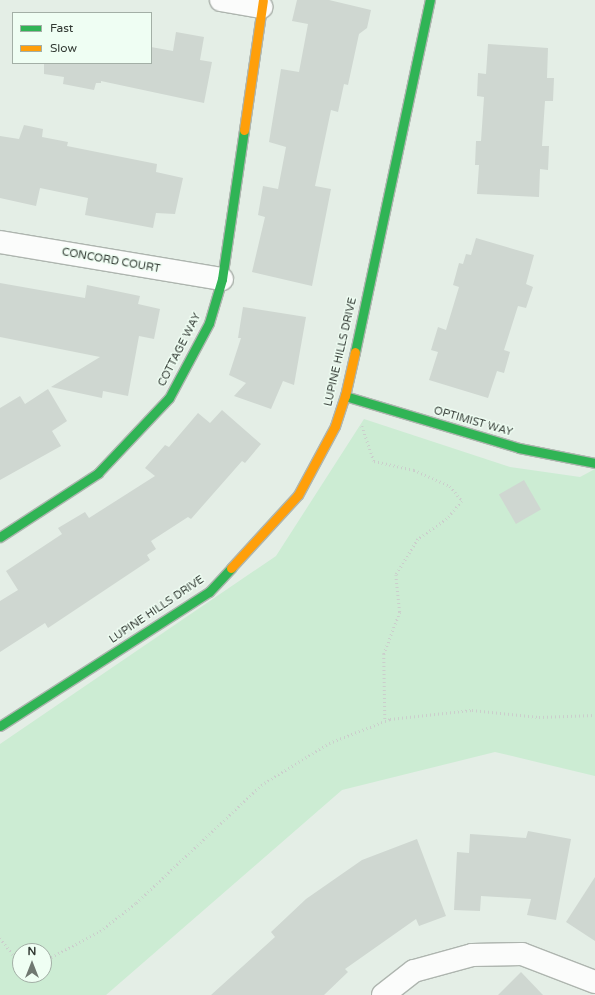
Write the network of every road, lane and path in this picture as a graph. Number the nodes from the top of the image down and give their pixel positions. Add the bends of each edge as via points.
1 (221, 0) edge
2 (430, 0) edge
3 (262, 4) edge
4 (0, 242) edge
5 (222, 280) junction
6 (346, 396) junction
7 (595, 463) edge
8 (0, 536) edge
9 (595, 715) edge
10 (385, 721) junction
11 (0, 726) edge
12 (0, 938) edge
13 (12, 954) edge
14 (52, 956) edge
15 (595, 982) edge
16 (383, 995) edge

1 - 3 street
2 - 6 street, LUPINE HILLS DRIVE
3 - 5 street, COTTAGE WAY
4 - 5 street, CONCORD COURT
5 - 8 street, COTTAGE WAY via 209,323 169,398 98,474
6 - 7 street, OPTIMIST WAY via 519,448
6 - 10 path via 366,433 374,461 414,470 450,486 462,501 447,519 418,539 396,575 400,612 384,654
6 - 11 street, LUPINE HILLS DRIVE via 335,426 298,495 209,592
9 - 10 path via 539,717 472,710
10 - 14 path via 329,743 261,785 136,903 100,931
12 - 13 path
15 - 16 street via 522,954 472,955 414,971 390,987

